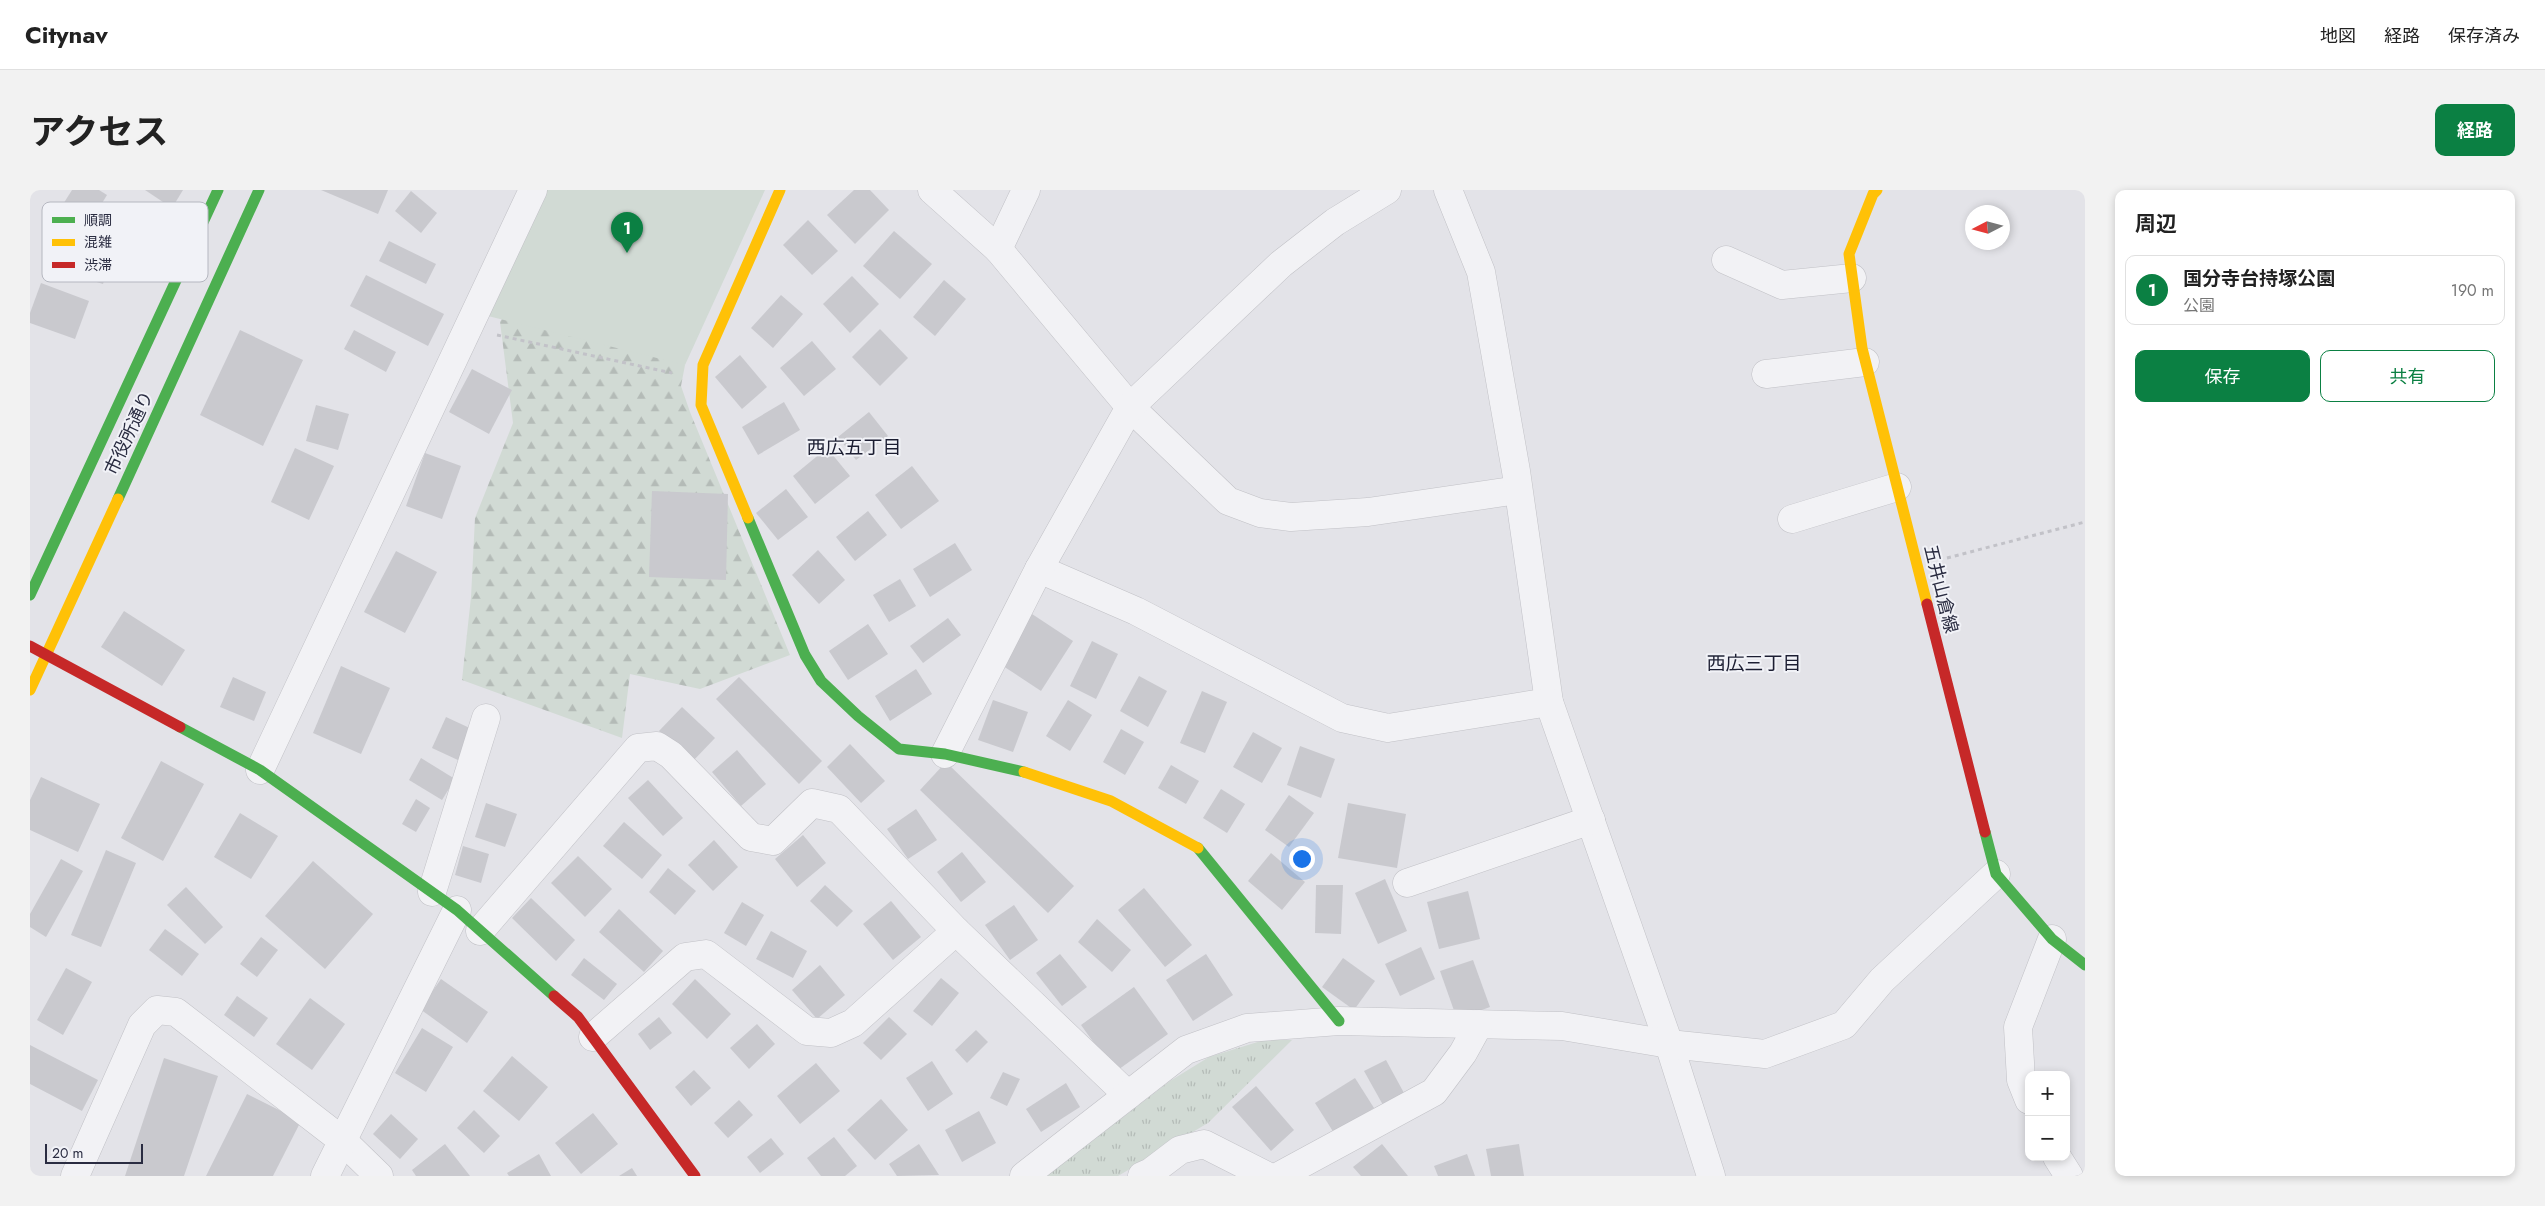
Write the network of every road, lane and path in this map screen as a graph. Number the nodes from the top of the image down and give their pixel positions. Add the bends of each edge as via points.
1 (218, 190) edge
2 (259, 190) edge
3 (780, 190) edge
4 (932, 190) edge
5 (1026, 190) edge
6 (1388, 190) edge
7 (1448, 190) edge
8 (1870, 191) edge
9 (523, 193) edge
10 (208, 212) edge
11 (998, 249) junction
12 (1726, 260) dead end
13 (1852, 278) junction
14 (175, 282) edge
15 (467, 328) junction
16 (1865, 362) junction
17 (1766, 374) dead end
18 (702, 380) junction
19 (1130, 407) junction
20 (1897, 487) junction
21 (1518, 490) junction
22 (1792, 519) dead end
23 (2085, 522) edge
24 (1917, 566) junction
25 (1039, 569) junction
26 (30, 595) edge
27 (30, 646) edge
28 (47, 654) junction
29 (30, 690) edge
30 (1548, 702) junction
31 (486, 718) dead end
32 (944, 754) junction
33 (260, 770) junction
34 (1591, 820) junction
35 (1996, 874) junction
36 (1407, 883) dead end
37 (432, 892) junction
38 (457, 910) junction
39 (480, 931) junction
40 (956, 931) junction
41 (2052, 939) junction
42 (2085, 965) edge
43 (1339, 1021) junction
44 (1479, 1024) junction
45 (593, 1037) junction
46 (1669, 1044) junction
47 (2025, 1090) edge
48 (1128, 1095) junction
49 (343, 1141) junction
50 (2060, 1161) edge
51 (75, 1176) edge
52 (325, 1176) edge
53 (379, 1176) edge
54 (695, 1176) edge
55 (1024, 1176) edge
56 (1142, 1176) edge
57 (1267, 1176) edge
58 (1279, 1176) edge
59 (1710, 1176) edge
60 (2069, 1176) edge

1 - 10 street, 市役所通り
2 - 28 street, 市役所通り
3 - 18 street via 703,365
4 - 11 street
5 - 11 street
6 - 19 street via 1335,222 1281,264
7 - 21 street via 1482,272
8 - 13 street, 五井山倉線 via 1849,254
9 - 15 street
11 - 19 street
12 - 13 street via 1782,285
13 - 16 street, 五井山倉線
14 - 26 street, 市役所通り
15 - 18 path
15 - 33 street
16 - 17 street
16 - 20 street, 五井山倉線
18 - 32 street via 701,405 805,655 821,682 899,749
19 - 21 street via 1228,502 1260,513 1291,517 1368,512
19 - 25 street
20 - 22 street
20 - 24 street, 五井山倉線
21 - 30 street
23 - 24 path
24 - 35 street, 五井山倉線
25 - 30 street via 1136,611 1342,718 1388,728
25 - 32 street
27 - 28 street
28 - 29 street, 市役所通り
28 - 33 street
30 - 34 street
31 - 37 street
32 - 43 street via 1026,772 1111,801 1195,845
33 - 37 street
34 - 36 street
34 - 46 street
35 - 41 street, 五井山倉線
35 - 46 street via 1882,980 1844,1025 1765,1054
37 - 38 street
38 - 39 street
38 - 49 street
39 - 40 street via 638,748 657,746 671,755 750,837 773,841 812,803 839,809
39 - 45 street via 578,1017
40 - 45 street via 854,1023 831,1033 808,1031 706,954 685,957
40 - 48 street
41 - 42 street, 五井山倉線
41 - 47 street via 2018,1027 2021,1080
43 - 44 street
43 - 48 street via 1247,1028 1186,1050
44 - 46 street via 1562,1026
44 - 58 street via 1463,1053 1434,1092
45 - 54 street
46 - 59 street
48 - 55 street
49 - 51 street via 176,1012 157,1010 142,1025
49 - 52 street
49 - 53 street
50 - 60 street
56 - 57 street via 1180,1150 1204,1144

